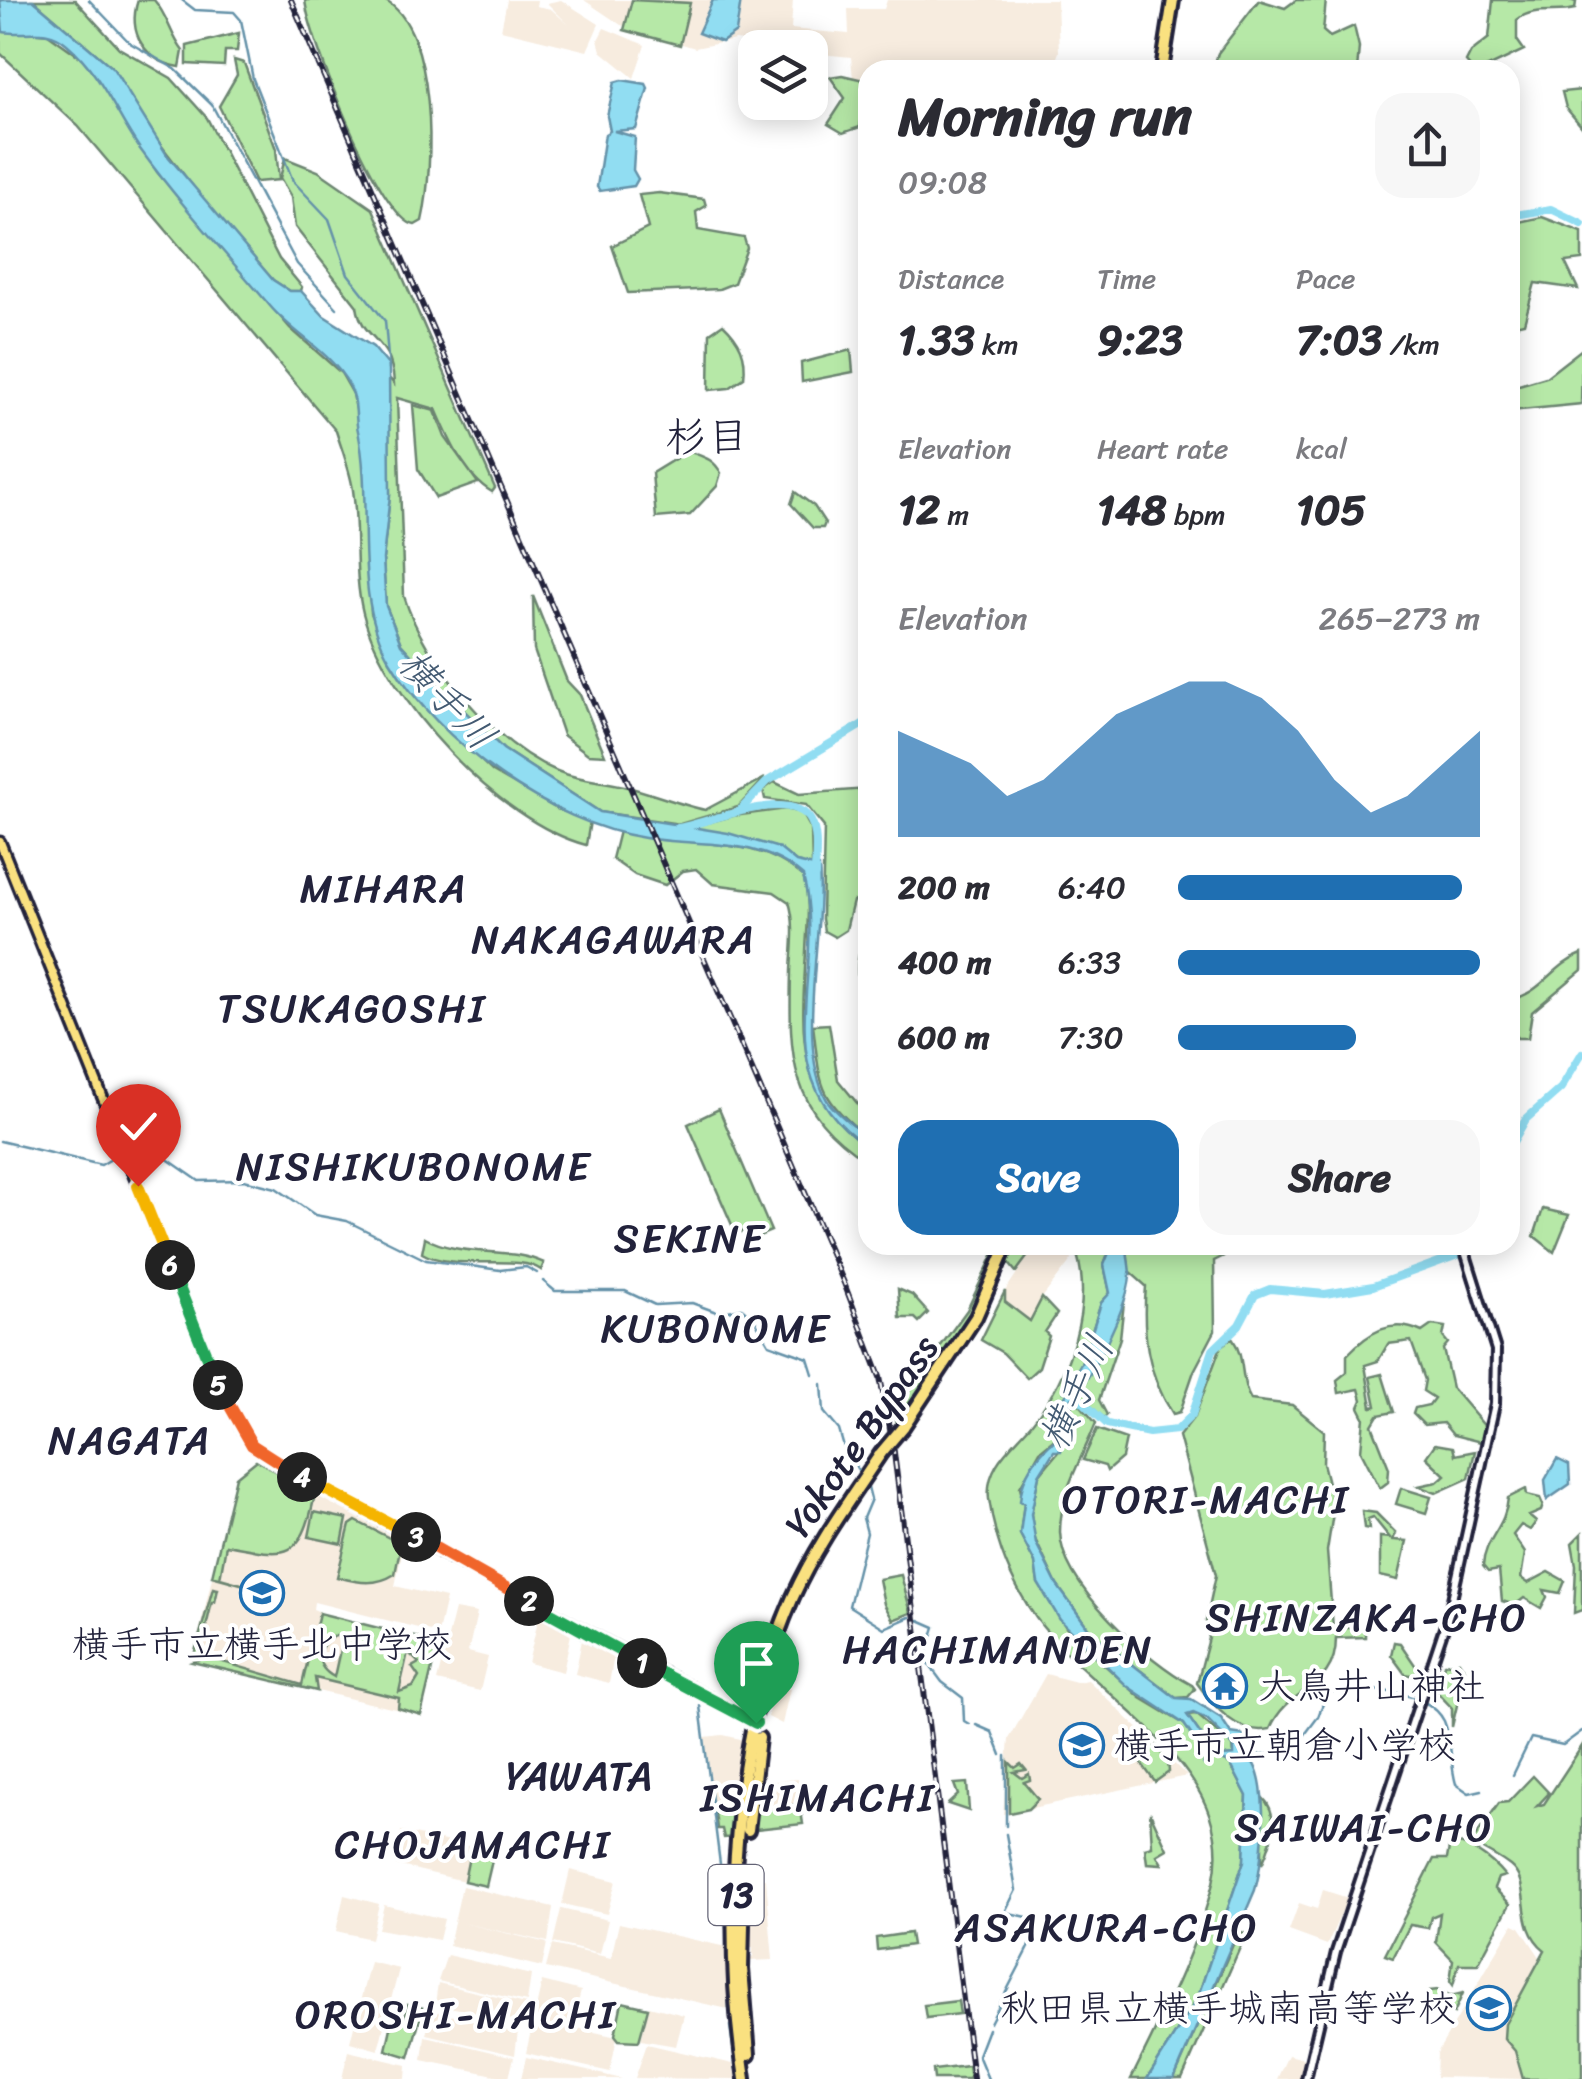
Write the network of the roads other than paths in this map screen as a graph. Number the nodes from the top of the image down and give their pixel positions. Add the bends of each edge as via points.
1 (1173, 0) edge
2 (1164, 60) edge
3 (0, 842) edge
4 (1003, 1255) edge
5 (1467, 1255) edge
6 (756, 1723) junction
7 (749, 2079) edge
8 (1306, 2079) edge

1 - 2 highway
3 - 6 main road via 220,1390 252,1445
4 - 6 highway, Yokote Bypass / 13, bridge via 976,1317 820,1544 781,1627
5 - 8 main road via 1496,1350 1497,1394 1449,1613 1336,1952
6 - 7 highway, Yokote Bypass / 13 via 736,1912 737,2017

